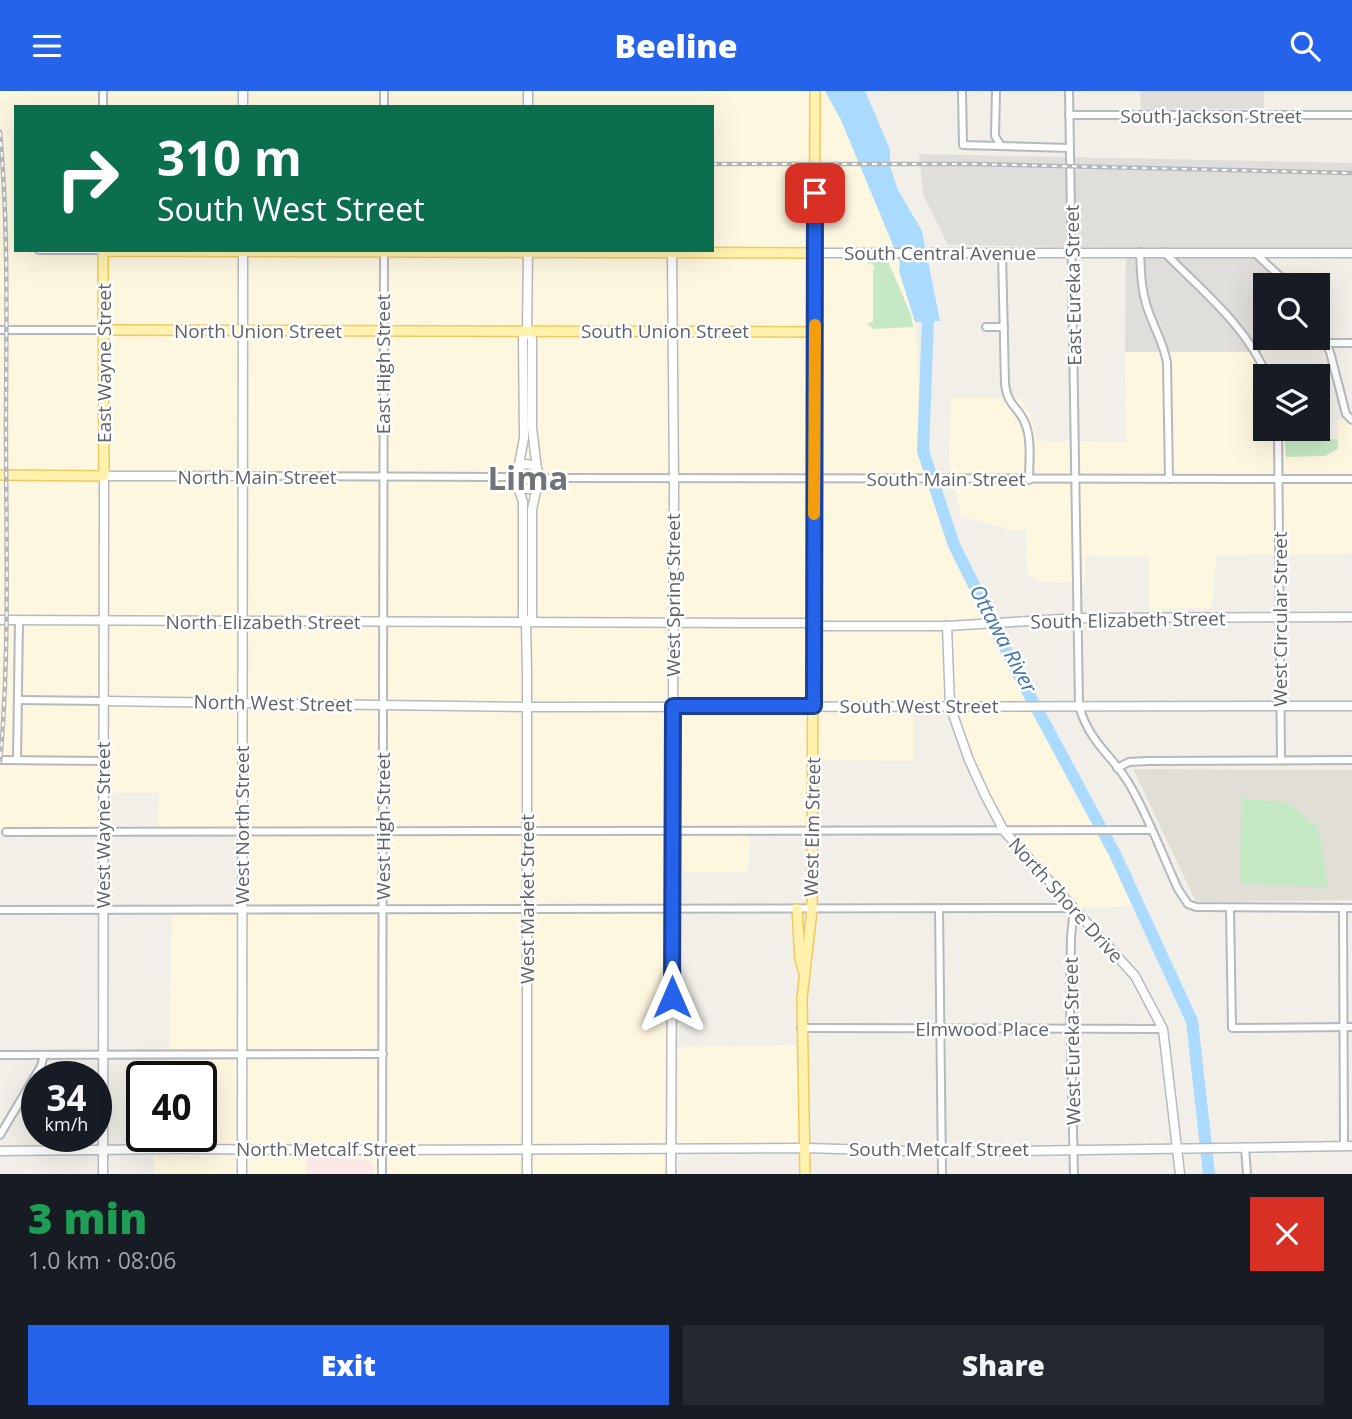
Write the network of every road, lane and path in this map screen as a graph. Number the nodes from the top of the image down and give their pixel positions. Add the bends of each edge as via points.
1 (815, 91) edge
2 (962, 91) edge
3 (996, 91) edge
4 (1069, 91) edge
5 (1069, 115) junction
6 (1352, 115) edge
7 (1001, 146) junction
8 (1070, 148) junction
9 (103, 252) edge
10 (243, 252) edge
11 (384, 252) edge
12 (528, 252) edge
13 (672, 252) joint
14 (1072, 252) junction
15 (1140, 252) junction
16 (1164, 252) junction
17 (815, 253) junction
18 (1002, 253) junction
19 (1254, 253) junction
20 (1352, 253) edge
21 (1276, 273) edge
22 (986, 327) dead end
23 (1003, 327) junction
24 (0, 330) edge
25 (104, 330) junction
26 (384, 331) junction
27 (515, 331) joint
28 (527, 331) junction
29 (672, 331) junction
30 (243, 332) junction
31 (815, 332) junction
32 (1330, 343) edge
33 (1352, 343) edge
34 (1328, 350) edge
35 (1261, 364) edge
36 (1352, 420) edge
37 (1278, 441) edge
38 (537, 468) junction
39 (0, 475) edge
40 (104, 476) junction
41 (243, 476) junction
42 (383, 477) junction
43 (516, 477) junction
44 (674, 478) junction
45 (1280, 478) junction
46 (814, 479) junction
47 (1168, 479) junction
48 (1352, 479) edge
49 (1029, 480) junction
50 (1077, 480) junction
51 (539, 481) junction
52 (1281, 617) junction
53 (1352, 617) edge
54 (1079, 618) junction
55 (0, 620) edge
56 (19, 621) junction
57 (104, 621) junction
58 (242, 622) junction
59 (383, 622) junction
60 (526, 624) junction
61 (673, 624) junction
62 (814, 626) junction
63 (947, 626) junction
64 (18, 700) junction
65 (104, 701) junction
66 (242, 703) junction
67 (383, 705) junction
68 (673, 706) junction
69 (814, 706) junction
70 (950, 706) junction
71 (1079, 706) junction
72 (1281, 706) junction
73 (1352, 706) edge
74 (527, 707) junction
75 (17, 759) junction
76 (0, 760) edge
77 (1281, 760) junction
78 (1352, 760) edge
79 (103, 761) junction
80 (1117, 768) junction
81 (672, 829) junction
82 (527, 830) junction
83 (813, 830) junction
84 (1151, 830) junction
85 (242, 831) junction
86 (383, 831) junction
87 (1004, 831) junction
88 (6, 832) dead end
89 (103, 832) junction
90 (672, 907) junction
91 (242, 908) junction
92 (383, 908) junction
93 (527, 908) junction
94 (1074, 908) junction
95 (1230, 908) junction
96 (1343, 908) junction
97 (1352, 908) edge
98 (797, 909) junction
99 (939, 909) junction
100 (0, 910) edge
101 (103, 910) junction
102 (811, 910) junction
103 (804, 977) junction
104 (1343, 1027) junction
105 (1352, 1027) edge
106 (801, 1028) junction
107 (1071, 1028) junction
108 (940, 1029) junction
109 (1163, 1029) junction
110 (383, 1054) junction
111 (0, 1055) edge
112 (44, 1055) junction
113 (103, 1055) junction
114 (242, 1056) junction
115 (103, 1061) edge
116 (0, 1135) edge
117 (1348, 1146) edge
118 (527, 1148) junction
119 (804, 1148) junction
120 (1245, 1148) junction
121 (242, 1149) junction
122 (671, 1149) junction
123 (1073, 1149) junction
124 (1177, 1149) junction
125 (112, 1150) edge
126 (382, 1150) junction
127 (0, 1151) edge
128 (21, 1151) edge
129 (103, 1152) edge
130 (942, 1152) junction
131 (103, 1174) edge
132 (242, 1174) edge
133 (382, 1174) edge
134 (527, 1174) edge
135 (671, 1174) edge
136 (805, 1174) edge
137 (942, 1174) edge
138 (1074, 1174) edge
139 (1180, 1174) edge
140 (1247, 1174) edge

1 - 17 main road, West Elm Street
2 - 7 street via 963,145
3 - 7 street via 995,136
4 - 5 street, East Eureka Street
5 - 6 street, South Jackson Street
5 - 8 street, East Eureka Street
7 - 8 street
8 - 14 street, East Eureka Street
9 - 25 main road, East Wayne Street
10 - 30 street, West North Street
11 - 26 street, East High Street
12 - 28 street
13 - 17 main road, South Central Avenue
13 - 29 street, West Spring Street
14 - 15 street, South Central Avenue
14 - 18 street, South Central Avenue
14 - 50 street, East Eureka Street
15 - 16 street, South Central Avenue
15 - 47 street via 1146,304 1167,363
16 - 19 street, South Central Avenue
16 - 35 street via 1235,324
17 - 18 street, South Central Avenue
17 - 31 main road, West Elm Street
18 - 23 street
19 - 20 street, South Central Avenue
19 - 21 street
22 - 23 street
23 - 49 street via 1006,395 1028,432
24 - 25 street, North Union Street
25 - 30 main road, North Union Street
25 - 40 main road, East Wayne Street
26 - 27 main road, North Union Street
26 - 30 main road, North Union Street
26 - 42 street, East High Street
27 - 28 main road, South Union Street
28 - 29 main road, South Union Street
28 - 38 street via 532,338
28 - 43 street via 523,338 524,438
29 - 31 main road, South Union Street
29 - 44 street, West Spring Street
30 - 41 street, West North Street
31 - 46 main road, West Elm Street
32 - 33 street
34 - 36 street via 1346,414
37 - 45 street, West Circular Street
38 - 43 street via 525,464
38 - 51 street
39 - 40 main road, North Main Street
40 - 41 street, North Main Street
40 - 57 street, West Wayne Street
41 - 42 street, North Main Street
41 - 58 street, West North Street
42 - 43 street, North Main Street
42 - 59 street, West High Street
43 - 51 street via 527,490
43 - 60 street, West Market Street via 523,502
44 - 46 street, South Main Street
44 - 51 street, South Main Street
44 - 61 street, West Spring Street
45 - 47 street, South Main Street
45 - 48 street, South Main Street
45 - 52 street, West Circular Street
46 - 49 street, South Main Street
46 - 62 main road, West Elm Street
47 - 50 street, South Main Street
49 - 50 street, South Main Street
50 - 54 street
51 - 60 street, West Market Street via 532,509 533,617
52 - 53 street, South Elizabeth Street
52 - 54 street, South Elizabeth Street
52 - 72 street, West Circular Street
54 - 63 street, South Elizabeth Street
54 - 71 street
55 - 56 street, North Elizabeth Street
56 - 57 street, North Elizabeth Street
56 - 64 street
57 - 58 street, North Elizabeth Street
57 - 65 street, West Wayne Street
58 - 59 street, North Elizabeth Street
58 - 66 street, West North Street
59 - 60 street, North Elizabeth Street
59 - 67 street, West High Street
60 - 61 street, South Elizabeth Street
60 - 74 street, West Market Street
61 - 62 street, South Elizabeth Street
61 - 68 street, West Spring Street
62 - 63 street, South Elizabeth Street
62 - 69 main road, West Elm Street
63 - 70 street, North Shore Drive
64 - 65 street, North West Street
64 - 75 street
65 - 66 street, North West Street
65 - 79 street, West Wayne Street
66 - 67 street, North West Street
66 - 85 street, West North Street
67 - 74 street, North West Street
67 - 86 street, West High Street
68 - 69 street, South West Street
68 - 74 street, South West Street
68 - 81 street, West Spring Street
69 - 70 street, South West Street
69 - 83 main road, West Elm Street
70 - 71 street, South West Street
70 - 87 street, North Shore Drive via 975,775
71 - 72 street, South West Street
71 - 80 street via 1091,734
72 - 73 street, South West Street
72 - 77 street, West Circular Street
74 - 82 street, West Market Street
75 - 76 street
75 - 79 street
77 - 78 street
77 - 80 street via 1147,761
79 - 89 street, West Wayne Street
80 - 84 street
81 - 82 street
81 - 83 street
81 - 90 street, West Spring Street
82 - 86 street
82 - 93 street, West Market Street
83 - 87 street
83 - 102 main road, West Elm Street
84 - 87 street
84 - 95 street via 1188,904
85 - 86 street
85 - 89 street
85 - 91 street, West North Street
86 - 92 street, West High Street
87 - 94 street, North Shore Drive
88 - 89 street
89 - 101 street, West Wayne Street
90 - 93 street
90 - 98 street
90 - 122 street, West Spring Street
91 - 92 street
91 - 101 street
91 - 114 street, West North Street
92 - 93 street
92 - 110 street, West High Street
93 - 118 street, West Market Street
94 - 99 street
94 - 107 street, West Eureka Street
94 - 109 street, North Shore Drive via 1135,976
95 - 96 street
95 - 104 street via 1233,1028
96 - 97 street
96 - 104 street
98 - 102 street
98 - 103 main road
99 - 102 street
99 - 108 street
100 - 101 street
101 - 113 street, West Wayne Street
102 - 103 main road, West Elm Street
103 - 106 main road, West Elm Street
104 - 105 street
104 - 117 street
106 - 108 street, Elmwood Place
106 - 119 main road, West Elm Street
107 - 108 street, Elmwood Place
107 - 109 street, Elmwood Place
107 - 123 street, West Eureka Street
108 - 130 street
109 - 124 street, North Shore Drive
110 - 114 street
110 - 126 street, West High Street
111 - 112 street
112 - 113 street
112 - 116 street
113 - 114 street
113 - 115 street, West Wayne Street
114 - 121 street, West North Street
117 - 120 street, South Metcalf Street
118 - 122 street, South Metcalf Street
118 - 126 street, North Metcalf Street
118 - 134 street, West Market Street
119 - 122 street, South Metcalf Street
119 - 130 street, South Metcalf Street
119 - 136 main road, West Elm Street
120 - 124 street, South Metcalf Street
120 - 140 street
121 - 125 street, North Metcalf Street
121 - 126 street, North Metcalf Street
121 - 132 street, West North Street
122 - 135 street, West Spring Street
123 - 124 street, South Metcalf Street
123 - 130 street, South Metcalf Street
123 - 138 street, West Eureka Street
124 - 139 street, North Shore Drive
126 - 133 street, West High Street
127 - 128 street, North Metcalf Street
129 - 131 street, West Wayne Street
130 - 137 street

